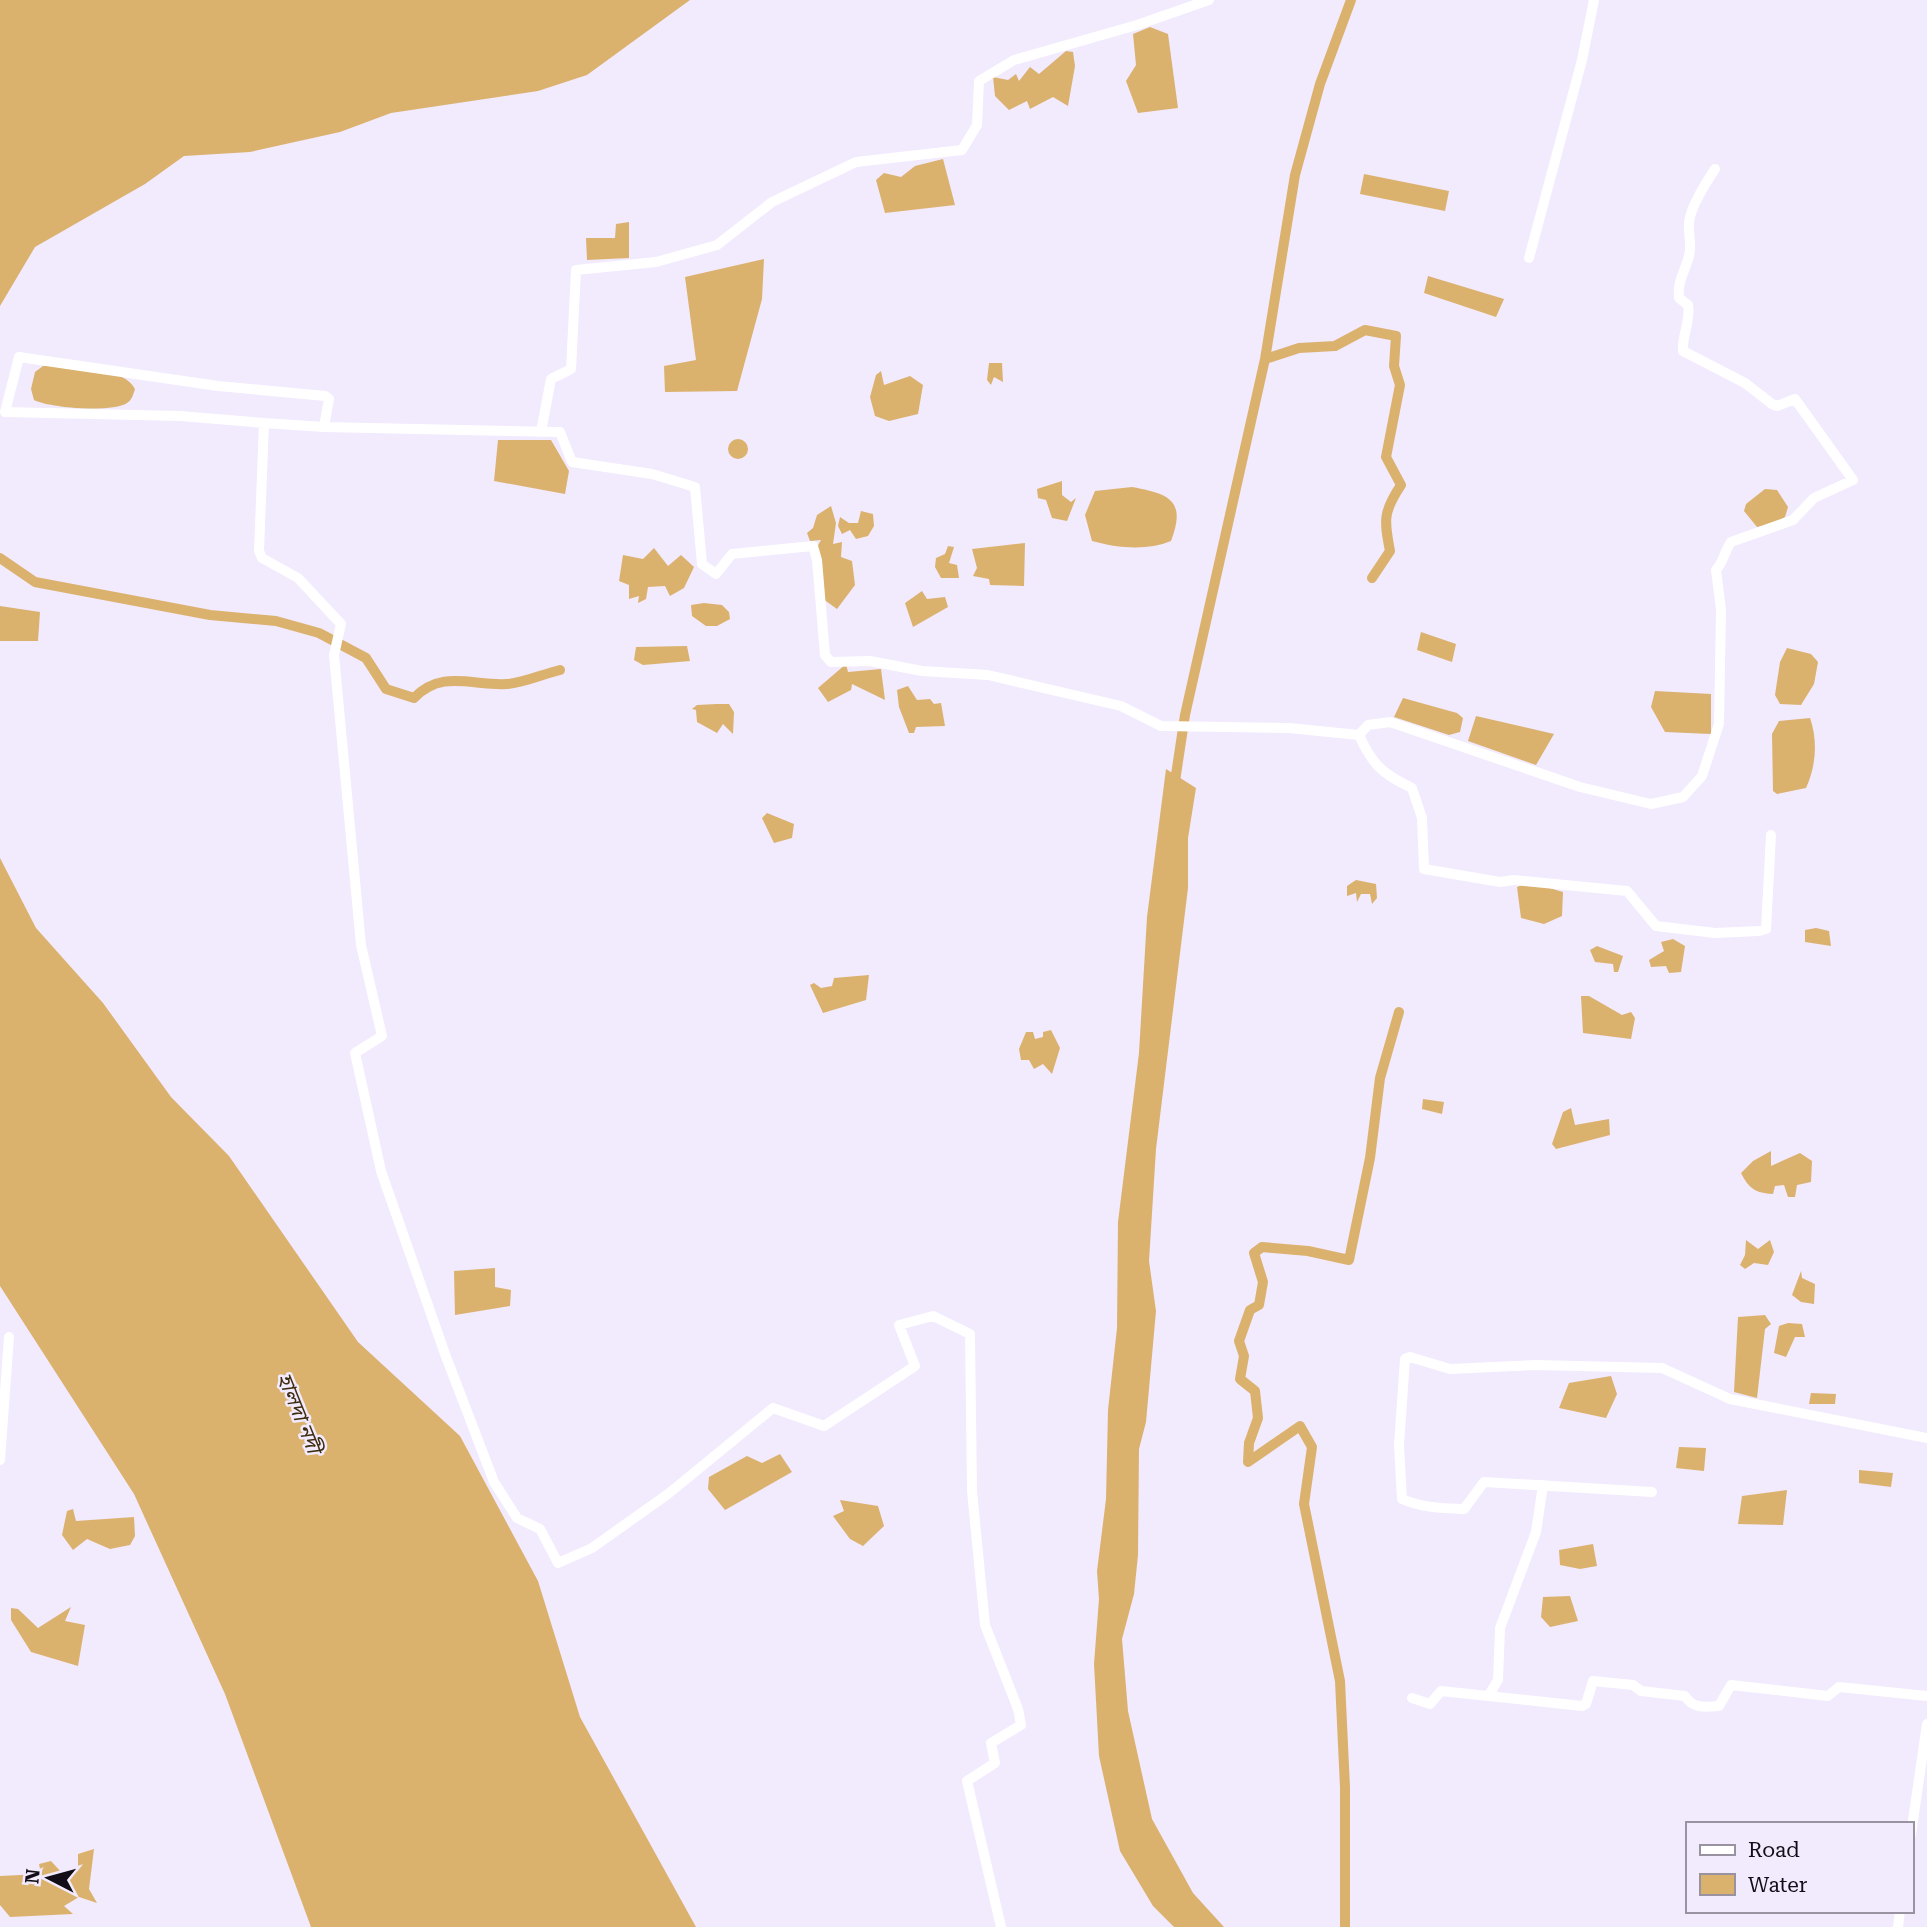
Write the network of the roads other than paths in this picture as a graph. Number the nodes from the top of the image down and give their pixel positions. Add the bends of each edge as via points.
1 (1209, 0) edge
2 (1594, 0) edge
3 (1715, 169) dead end
4 (1529, 258) dead end
5 (264, 423) junction
6 (324, 427) junction
7 (541, 432) junction
8 (1359, 735) junction
9 (1772, 835) dead end
10 (9, 1337) dead end
11 (3, 1414) edge
12 (1927, 1438) edge
13 (0, 1460) edge
14 (1543, 1485) junction
15 (1652, 1492) dead end
16 (1490, 1693) junction
17 (1927, 1696) edge
18 (1412, 1698) dead end
19 (1927, 1724) edge
20 (1913, 1822) edge
21 (1001, 1927) edge

1 - 7 street via 1014,60 979,81 977,125 962,150 856,162 772,202 717,245 656,262 576,270 571,369 551,379
2 - 4 street
3 - 8 street via 1701,188 1689,220 1690,253 1678,286 1690,317 1683,351 1745,383 1772,404 1795,399 1853,480 1814,498 1793,520 1731,542 1724,551 1724,562 1716,570 1721,610 1719,724 1702,776 1683,797 1651,804 1580,787 1390,722 1368,725
5 - 6 street
5 - 6 street via 5,412 19,357 218,386 325,396
5 - 21 street via 259,551 262,558 298,578 341,624 334,655 361,946 382,1036 355,1054 381,1171 494,1482 517,1518 540,1529 558,1563 592,1548 668,1494 773,1408 824,1426 878,1393 915,1366 899,1325 933,1316 970,1334 972,1491 985,1625 1021,1725 991,1743 995,1763 967,1781
6 - 7 street
7 - 8 street via 560,432 572,462 652,474 695,488 702,564 716,574 732,554 813,546 825,655 831,662 870,661 922,671 988,675 1121,706 1161,726 1289,728
8 - 9 street via 1371,761 1412,789 1422,818 1424,869 1500,882 1627,891 1656,926 1715,933 1766,929
10 - 11 street
11 - 13 street
12 - 14 street via 1730,1399 1662,1368 1535,1365 1450,1369 1405,1359 1399,1445 1402,1499 1422,1506 1464,1509 1484,1482
14 - 15 street
14 - 16 street via 1536,1532 1500,1628 1498,1680
16 - 17 street via 1533,1703 1582,1706 1593,1681 1685,1696 1699,1707 1718,1706 1731,1685 1828,1696 1839,1687
16 - 18 street via 1441,1691 1430,1704
19 - 20 street

